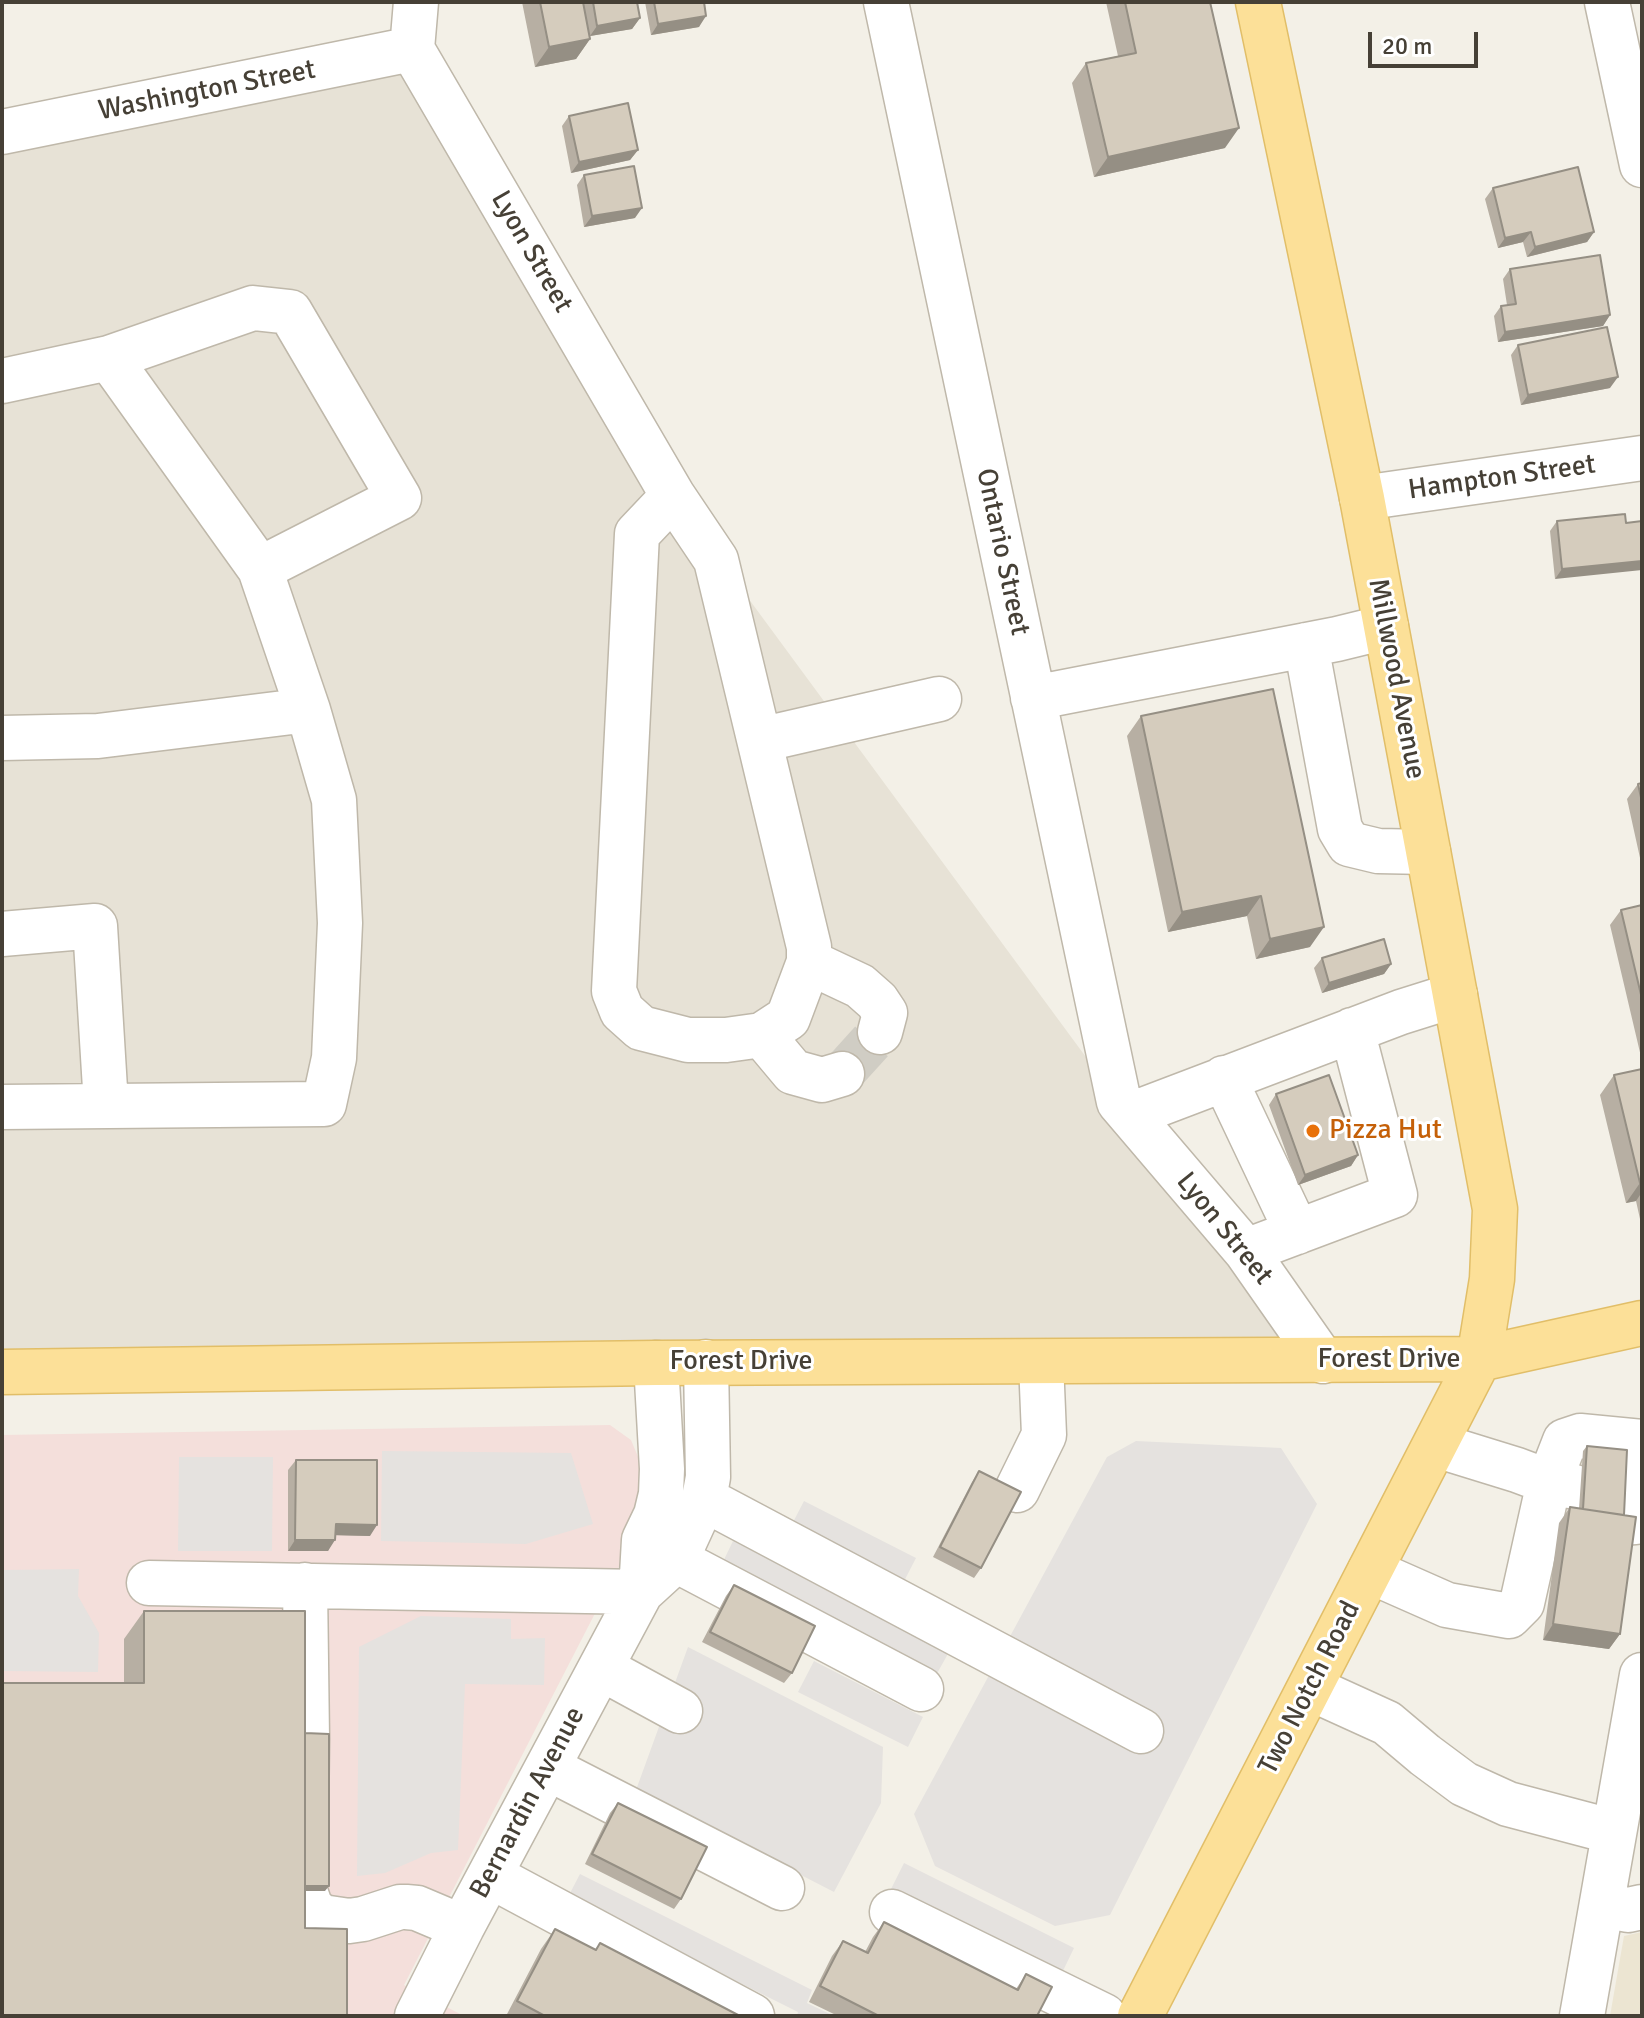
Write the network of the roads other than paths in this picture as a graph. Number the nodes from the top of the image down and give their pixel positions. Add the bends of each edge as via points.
1 (416, 2) edge
2 (886, 2) edge
3 (1258, 2) edge
4 (1607, 2) edge
5 (412, 49) junction
6 (2, 132) edge
7 (1642, 165) edge
8 (109, 358) junction
9 (2, 381) edge
10 (1642, 458) edge
11 (673, 496) junction
12 (1362, 498) junction
13 (260, 569) junction
14 (1386, 627) junction
15 (1306, 645) junction
16 (1033, 698) junction
17 (939, 699) dead end
18 (308, 710) junction
19 (2, 738) edge
20 (760, 740) junction
21 (1428, 852) junction
22 (2, 934) edge
23 (809, 962) junction
24 (1455, 995) junction
25 (1352, 1030) junction
26 (880, 1032) dead end
27 (762, 1035) junction
28 (842, 1074) dead end
29 (1224, 1078) junction
30 (106, 1105) junction
31 (2, 1107) edge
32 (1124, 1108) junction
33 (1297, 1232) junction
34 (1246, 1251) junction
35 (1642, 1323) edge
36 (1479, 1359) junction
37 (1323, 1361) junction
38 (706, 1362) junction
39 (1041, 1362) junction
40 (656, 1363) junction
41 (2, 1372) edge
42 (1642, 1442) edge
43 (1436, 1445) junction
44 (1017, 1490) edge
45 (704, 1499) junction
46 (1601, 1506) edge
47 (676, 1560) junction
48 (1370, 1571) junction
49 (149, 1583) dead end
50 (305, 1585) junction
51 (641, 1592) junction
52 (601, 1668) junction
53 (1642, 1675) edge
54 (1310, 1688) junction
55 (921, 1689) dead end
56 (680, 1711) dead end
57 (1141, 1731) dead end
58 (548, 1768) junction
59 (1614, 1832) junction
60 (491, 1876) junction
61 (782, 1888) dead end
62 (1622, 1906) edge
63 (892, 1912) dead end
64 (462, 1927) junction
65 (417, 2016) edge
66 (752, 2016) edge
67 (1104, 2016) edge
68 (1140, 2016) edge
69 (1582, 2016) edge

1 - 5 street
2 - 16 street, Ontario Street
3 - 12 main road, Millwood Avenue
4 - 7 street
5 - 6 street, Washington Street
5 - 11 street, Lyon Street
8 - 9 street
8 - 13 street
8 - 13 street via 253,308 290,312 399,498
10 - 12 street, Hampton Street
11 - 20 street, Lyon Street via 716,560
11 - 27 street via 637,534 614,991 622,1011 641,1028 688,1040
12 - 14 main road, Millwood Avenue
13 - 18 street
14 - 15 street
14 - 21 main road, Millwood Avenue
15 - 16 street
15 - 21 street via 1340,829 1349,844 1378,851
16 - 32 street, Ontario Street
17 - 20 street
18 - 19 street via 98,736
18 - 30 street via 334,800 340,923 334,1058 324,1104
20 - 23 street, Lyon Street
21 - 24 main road, Millwood Avenue
22 - 30 street via 95,926
23 - 26 street via 860,986 877,1001 885,1013
23 - 27 street via 788,1018
24 - 25 street
24 - 36 main road, Millwood Avenue via 1495,1209 1492,1279
25 - 29 street
25 - 33 street via 1395,1195
27 - 28 street via 793,1072 822,1080
29 - 32 street
29 - 33 street
30 - 31 street
32 - 34 street, Lyon Street
33 - 34 street
34 - 37 street, Lyon Street
35 - 36 main road, Forest Drive
36 - 37 main road, Forest Drive
36 - 43 main road, Two Notch Road
37 - 39 main road, Forest Drive
38 - 39 main road, Forest Drive
38 - 40 main road, Forest Drive
38 - 45 street, Bernardin Avenue
39 - 44 street via 1044,1435
40 - 41 main road, Forest Drive
40 - 51 street, Bernardin Avenue via 661,1494 644,1540
42 - 46 street
42 - 46 street via 1580,1436 1565,1441
43 - 46 street via 1517,1470
43 - 48 main road, Two Notch Road
45 - 47 street, Bernardin Avenue
45 - 57 street
46 - 48 street via 1509,1616 1447,1605
47 - 51 street, Bernardin Avenue
47 - 55 street
48 - 54 main road, Two Notch Road
49 - 50 street
50 - 51 street
50 - 64 street via 305,1891 311,1908 322,1917 349,1921 400,1907 417,1908
51 - 52 street, Bernardin Avenue
52 - 56 street
52 - 58 street, Bernardin Avenue
53 - 59 street
54 - 59 street via 1387,1723 1464,1784 1508,1804
54 - 68 main road, Two Notch Road
58 - 60 street, Bernardin Avenue
58 - 61 street
59 - 62 street
60 - 64 street, Bernardin Avenue
60 - 66 street
62 - 69 street
63 - 67 street
64 - 65 street, Bernardin Avenue

